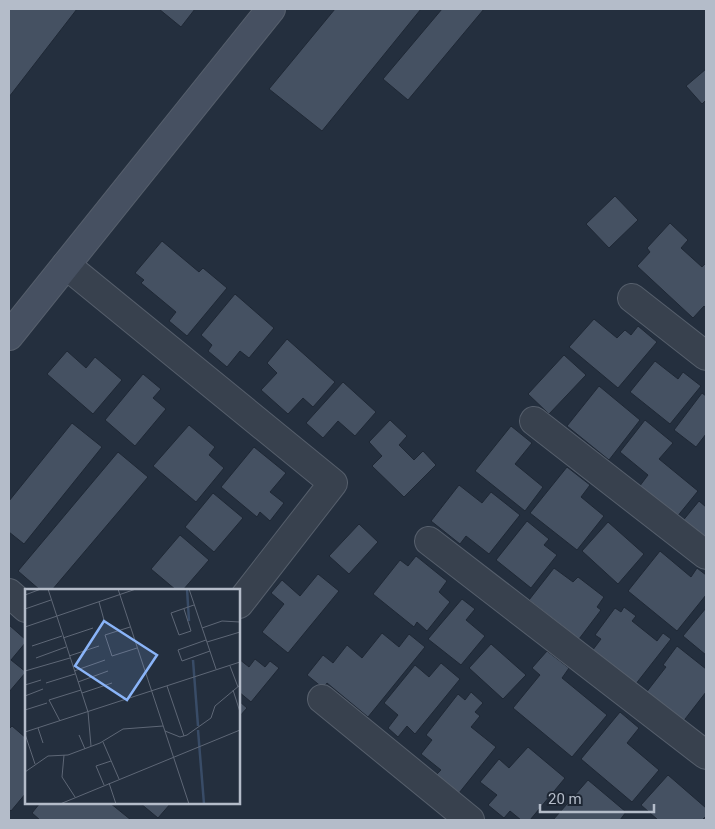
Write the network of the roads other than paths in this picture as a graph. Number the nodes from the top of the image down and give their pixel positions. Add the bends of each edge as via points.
1 (272, 9) edge
2 (66, 264) junction
3 (632, 298) dead end
4 (9, 336) edge
5 (706, 356) edge
6 (534, 420) dead end
7 (428, 541) dead end
8 (706, 555) edge
9 (9, 593) edge
10 (240, 603) edge
11 (25, 607) edge
12 (322, 699) dead end
13 (706, 755) edge
14 (470, 820) edge

1 - 2 street
2 - 4 street
2 - 10 street via 333,483
3 - 5 street
6 - 8 street
7 - 13 street
9 - 11 street
12 - 14 street

